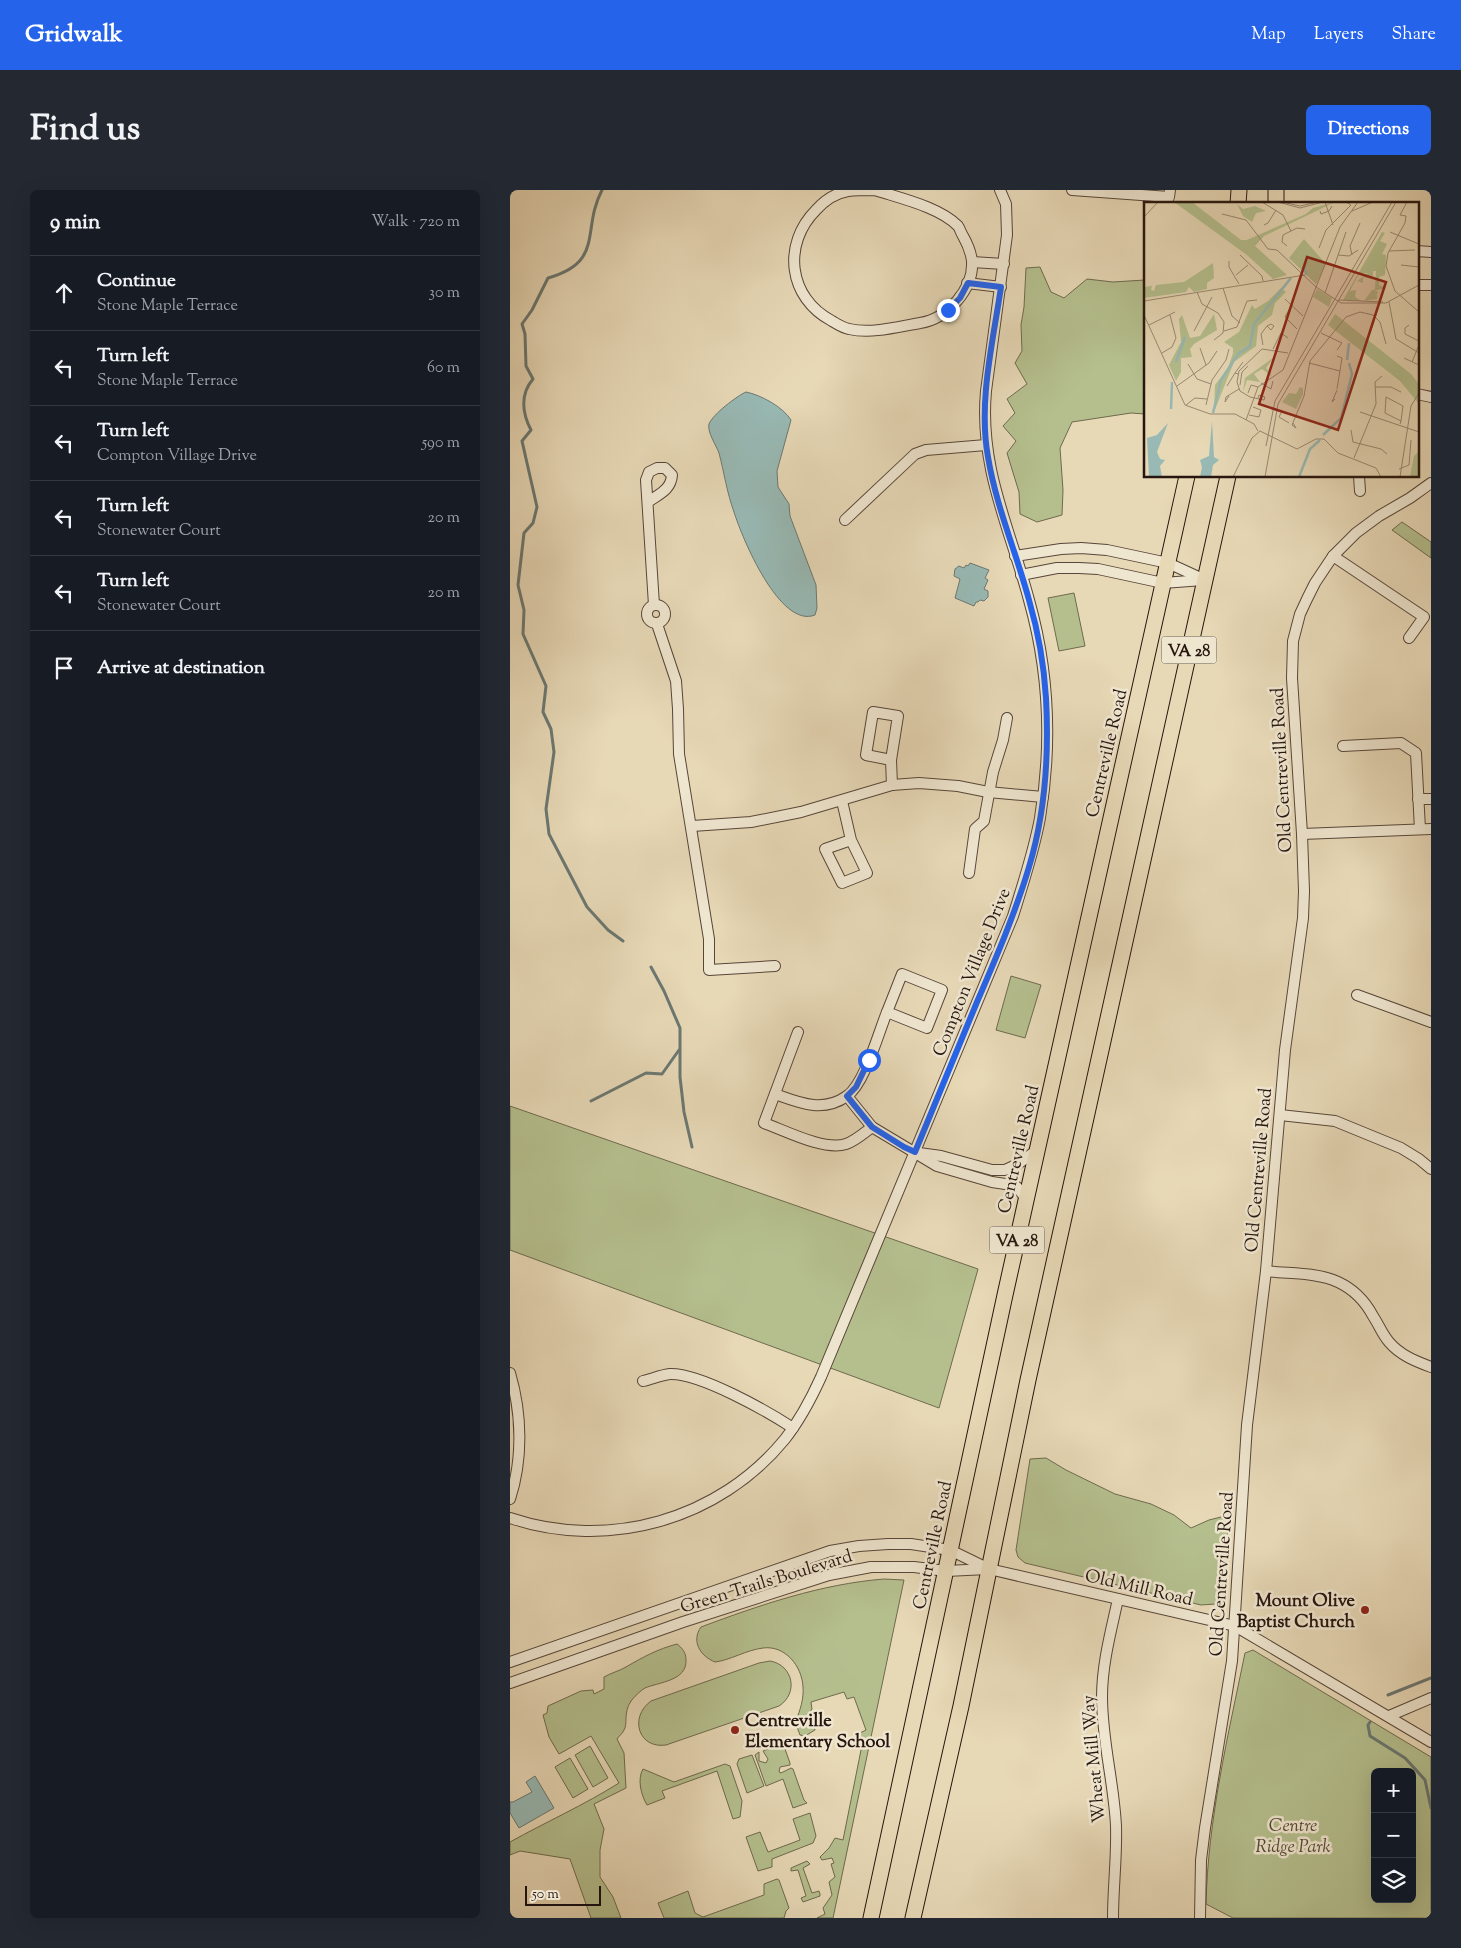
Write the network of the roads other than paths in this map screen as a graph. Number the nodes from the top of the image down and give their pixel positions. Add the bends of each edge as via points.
1 (1000, 190) edge
2 (1005, 190) edge
3 (1072, 190) edge
4 (1170, 190) edge
5 (1418, 251) edge
6 (1431, 252) edge
7 (972, 262) junction
8 (1004, 264) junction
9 (968, 283) junction
10 (1418, 285) edge
11 (1431, 285) edge
12 (1001, 287) junction
13 (1418, 394) edge
14 (1431, 397) edge
15 (986, 445) junction
16 (1187, 478) edge
17 (1228, 478) edge
18 (1359, 478) edge
19 (1431, 483) edge
20 (1360, 491) dead end
21 (648, 502) dead end
22 (845, 520) dead end
23 (1015, 556) junction
24 (1334, 556) junction
25 (1168, 563) junction
26 (1021, 575) junction
27 (1206, 580) junction
28 (1163, 583) junction
29 (1409, 638) dead end
30 (1007, 718) dead end
31 (1343, 746) dead end
32 (891, 760) junction
33 (892, 785) junction
34 (988, 792) junction
35 (1043, 797) junction
36 (1418, 799) junction
37 (1431, 799) edge
38 (842, 801) junction
39 (692, 826) junction
40 (1420, 829) junction
41 (1431, 829) edge
42 (1302, 834) junction
43 (852, 840) junction
44 (969, 873) dead end
45 (775, 966) dead end
46 (1357, 996) dead end
47 (887, 1012) junction
48 (1431, 1022) edge
49 (798, 1032) dead end
50 (775, 1094) junction
51 (847, 1096) junction
52 (1280, 1115) junction
53 (872, 1127) junction
54 (1037, 1150) junction
55 (915, 1152) junction
56 (1431, 1169) edge
57 (1026, 1199) junction
58 (1266, 1272) junction
59 (1431, 1366) edge
60 (510, 1373) edge
61 (644, 1381) dead end
62 (793, 1428) junction
63 (510, 1499) edge
64 (510, 1518) edge
65 (950, 1550) junction
66 (989, 1569) junction
67 (946, 1571) junction
68 (1118, 1599) junction
69 (1235, 1626) junction
70 (510, 1662) edge
71 (510, 1683) edge
72 (1431, 1698) edge
73 (1389, 1716) junction
74 (1431, 1742) edge
75 (871, 1918) edge
76 (913, 1918) edge
77 (1113, 1918) edge
78 (1200, 1918) edge

1 - 2 street
1 - 8 street, Compton Village Drive via 1006,204
3 - 4 street via 1169,197
5 - 6 street
7 - 8 street
7 - 9 street
7 - 9 street via 958,227 942,214 875,190 848,191 825,200 806,220 797,238 793,261 801,292 819,314 848,329 883,330 928,322 948,310
8 - 12 street, Compton Village Drive
9 - 12 street
10 - 11 street
12 - 15 street, Compton Village Drive via 986,391
13 - 14 street
15 - 22 street via 926,450 915,454
15 - 23 street, Compton Village Drive via 993,484
16 - 25 highway, Centreville Road / VA 28
17 - 27 highway, VA 28
18 - 20 street
19 - 24 street, Old Centreville Road via 1356,533
21 - 39 street via 654,605 663,608 665,613 665,618 657,624 676,681 679,754
23 - 25 street via 1060,548 1081,548
23 - 26 street, Compton Village Drive
24 - 29 street via 1424,617
24 - 42 street, Old Centreville Road via 1307,599 1293,641 1292,678
25 - 27 street
25 - 28 highway, Centreville Road / VA 28
26 - 28 street via 1057,568 1098,569
26 - 35 street, Compton Village Drive via 1036,632 1046,697
27 - 28 street
27 - 66 highway, VA 28
28 - 54 highway, Centreville Road / VA 28
30 - 34 street
31 - 36 street via 1401,743 1416,753
32 - 32 street via 866,755 873,712 898,716
32 - 33 street
33 - 34 street via 919,783
33 - 38 street
34 - 35 street
34 - 44 street via 984,821 975,829
35 - 55 street, Compton Village Drive via 1029,865 1013,916
36 - 37 street
36 - 40 street
38 - 39 street via 751,822
38 - 43 street
39 - 45 street via 708,939 709,970
40 - 41 street
40 - 42 street
42 - 52 street, Old Centreville Road via 1303,918
43 - 43 street via 867,873 842,883 825,849
46 - 48 street
47 - 47 street via 902,974 942,990 927,1028
47 - 51 street via 856,1087
49 - 50 street
50 - 51 street via 807,1106 832,1104
50 - 53 street via 764,1123 824,1144 837,1146 849,1143
51 - 53 street
52 - 56 street via 1335,1121 1401,1148
52 - 58 street, Old Centreville Road
53 - 55 street
54 - 55 street via 1005,1170 992,1170
54 - 57 highway, Centreville Road / VA 28
55 - 57 street via 944,1169 1017,1187
55 - 62 street, Compton Village Drive via 821,1377
57 - 65 highway, Centreville Road / VA 28
58 - 59 street via 1316,1277 1346,1286 1366,1304 1394,1348
58 - 69 street, Old Centreville Road via 1247,1425
60 - 63 street via 520,1435 517,1471
61 - 62 street via 670,1374 702,1382 735,1395
62 - 64 street, Compton Village Drive via 776,1450 736,1485 699,1507 659,1522 618,1530 575,1531 551,1529
65 - 66 street, Green Trails Boulevard
65 - 67 highway, Centreville Road / VA 28
65 - 70 street, Green Trails Boulevard via 888,1544 830,1551
66 - 67 street, Green Trails Boulevard
66 - 68 street, Old Mill Road
66 - 76 highway, VA 28
67 - 71 street, Green Trails Boulevard via 871,1567 829,1575
67 - 75 highway, Centreville Road / VA 28
68 - 69 street, Old Mill Road
68 - 77 street, Wheat Mill Way via 1102,1696 1116,1827
69 - 73 street, Old Mill Road
69 - 78 street, Old Centreville Road via 1201,1860
72 - 73 street
73 - 74 street, Old Mill Road

